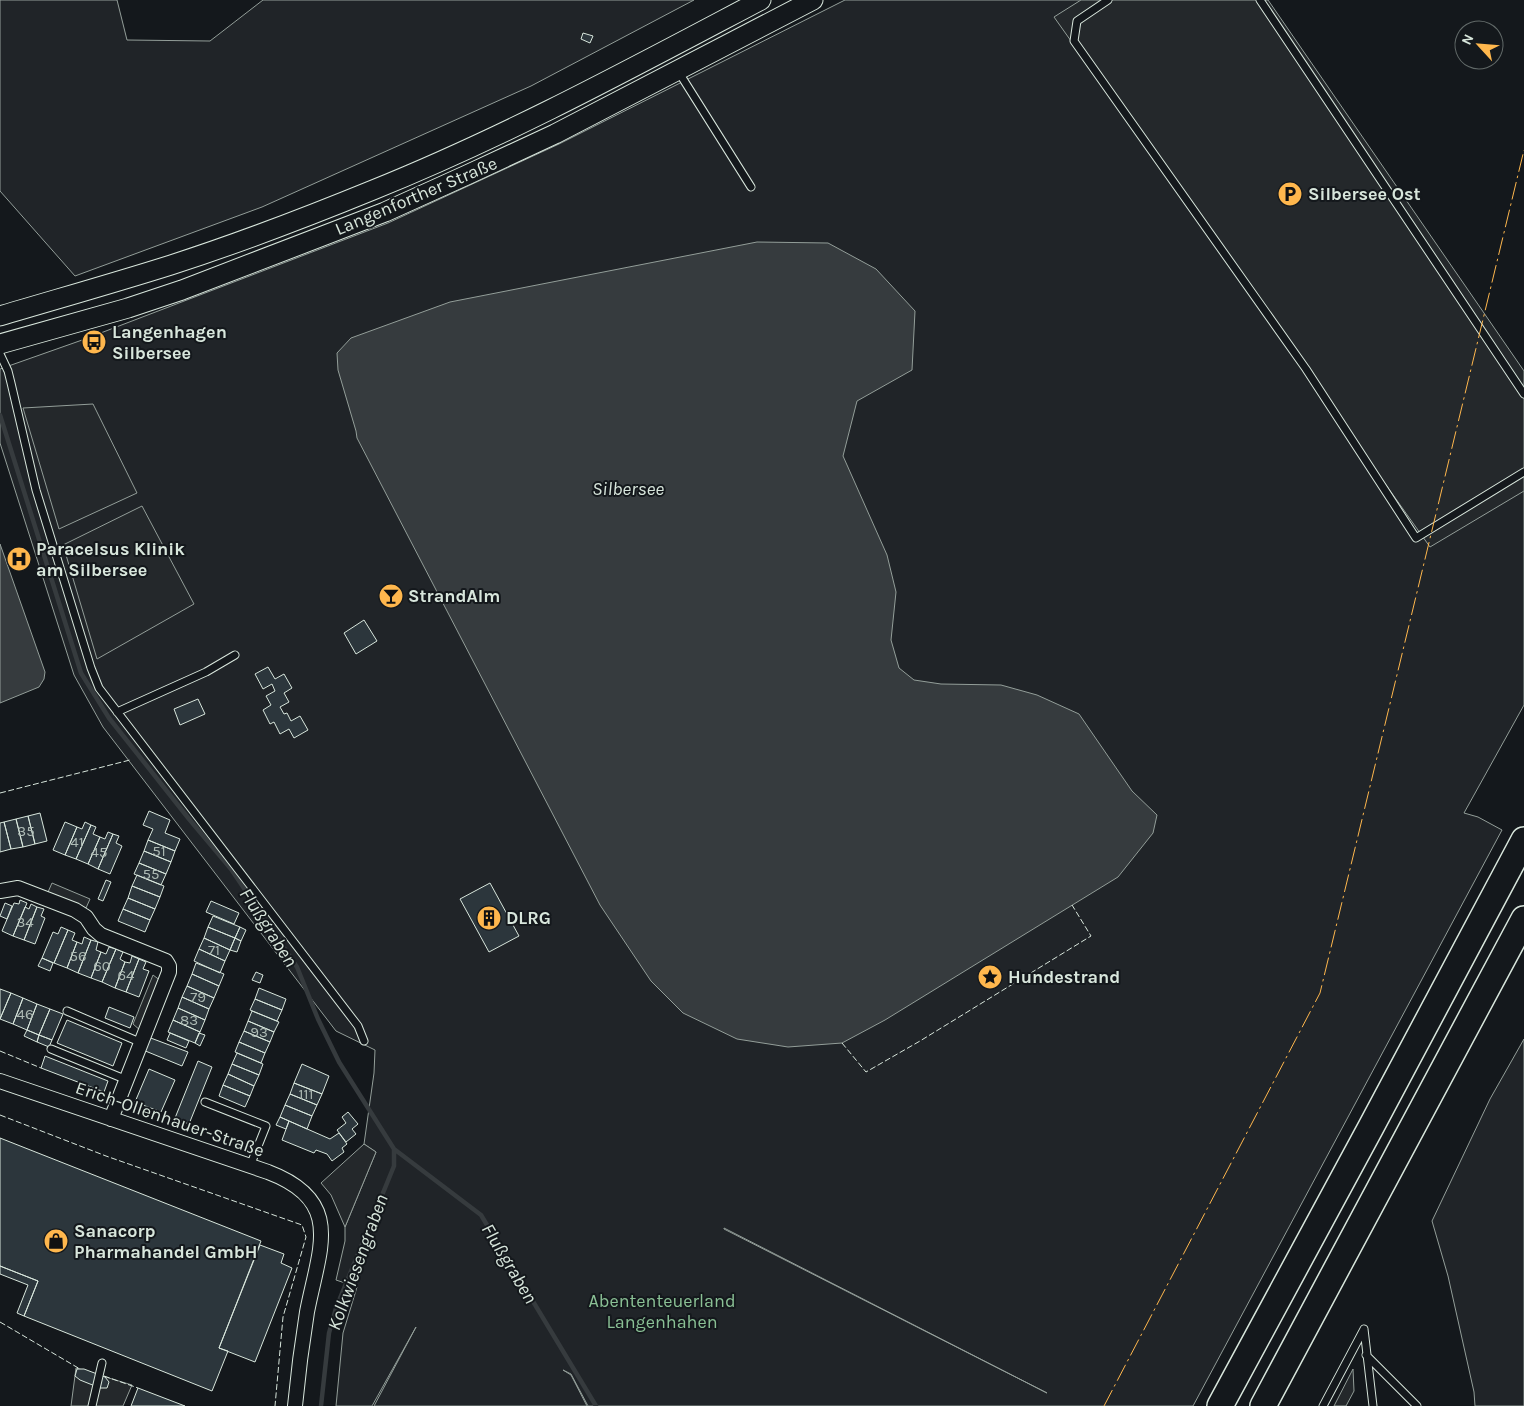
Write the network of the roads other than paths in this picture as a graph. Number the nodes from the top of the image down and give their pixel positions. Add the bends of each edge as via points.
1 (761, 0) edge
2 (813, 0) edge
3 (1108, 0) edge
4 (1260, 0) edge
5 (678, 71) junction
6 (751, 186) dead end
7 (0, 316) edge
8 (0, 344) edge
9 (0, 354) edge
10 (1524, 394) edge
11 (1524, 472) edge
12 (235, 655) dead end
13 (117, 712) junction
14 (1524, 840) edge
15 (0, 891) edge
16 (1524, 919) edge
17 (67, 1011) dead end
18 (364, 1041) dead end
19 (142, 1042) junction
20 (51, 1049) dead end
21 (127, 1080) junction
22 (0, 1081) edge
23 (205, 1102) dead end
24 (111, 1119) junction
25 (250, 1166) junction
26 (1366, 1355) junction
27 (102, 1363) dead end
28 (92, 1406) edge
29 (295, 1406) edge
30 (1220, 1406) edge
31 (1263, 1406) edge
32 (1323, 1406) edge
33 (1373, 1406) edge
34 (1417, 1406) edge

1 - 7 main road, Langenforther Straße via 544,113 374,190 245,240
2 - 5 main road, Langenforther Straße
3 - 11 lane via 1078,22 1074,41 1306,368 1416,538
4 - 10 lane
5 - 6 lane
5 - 8 main road, Langenforther Straße via 546,138 385,212 182,290
9 - 13 lane via 11,382 36,490 91,668
12 - 13 lane via 206,672
13 - 18 lane via 358,1026
14 - 30 highway
15 - 19 street via 18,888 54,901 86,917 101,935 166,961 169,972
16 - 31 highway
17 - 19 lane
19 - 21 street
20 - 21 lane
21 - 24 street
22 - 24 street, Erich-Ollenhauer-Straße
23 - 25 lane via 266,1126
24 - 25 street, Erich-Ollenhauer-Straße
25 - 29 street, Erich-Ollenhauer-Straße via 282,1177 305,1192 316,1210 321,1232 321,1247 303,1334
26 - 32 lane via 1364,1328
26 - 33 lane
26 - 34 lane
27 - 28 lane

